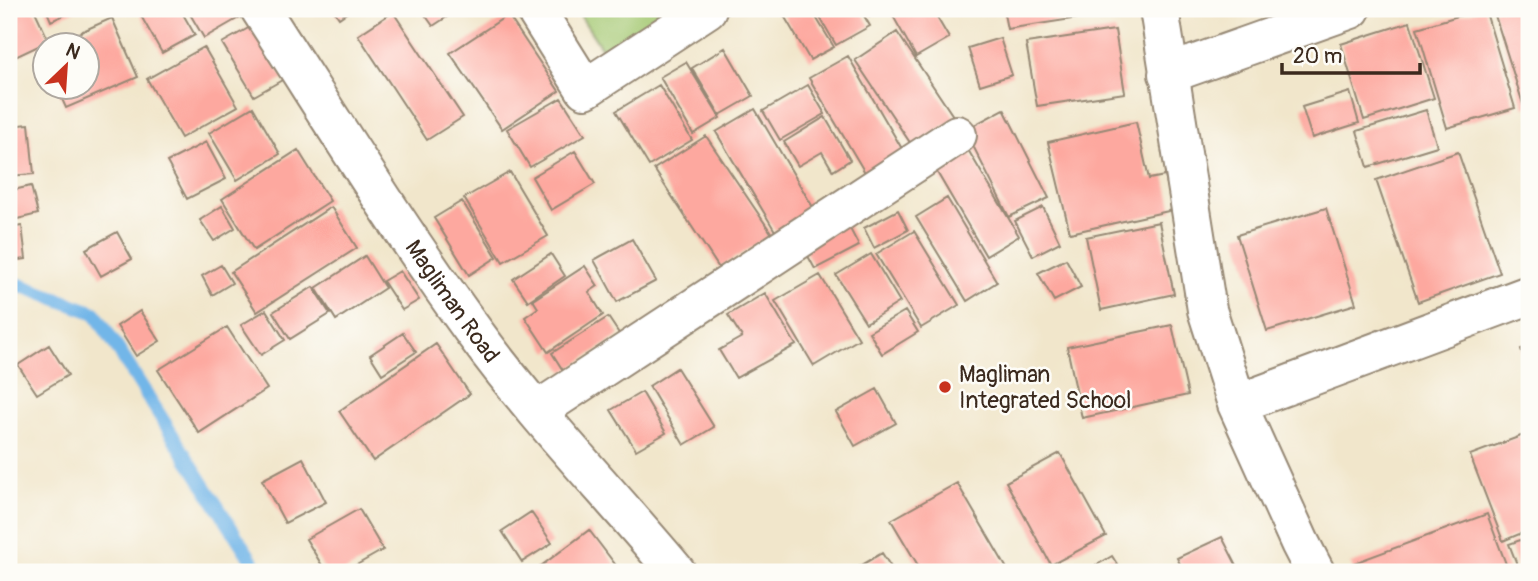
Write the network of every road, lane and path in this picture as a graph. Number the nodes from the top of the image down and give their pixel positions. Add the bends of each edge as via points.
1 (260, 9) edge
2 (535, 9) edge
3 (708, 9) edge
4 (1159, 9) edge
5 (1351, 9) edge
6 (1168, 74) junction
7 (957, 135) dead end
8 (1529, 295) edge
9 (1237, 404) junction
10 (537, 411) junction
11 (676, 572) edge
12 (1315, 572) edge

1 - 10 street, Magliman Road via 426,264
2 - 3 street via 585,89
4 - 6 street
5 - 6 street
6 - 9 street via 1207,310
7 - 10 street
8 - 9 street
9 - 12 street
10 - 11 street, Magliman Road

